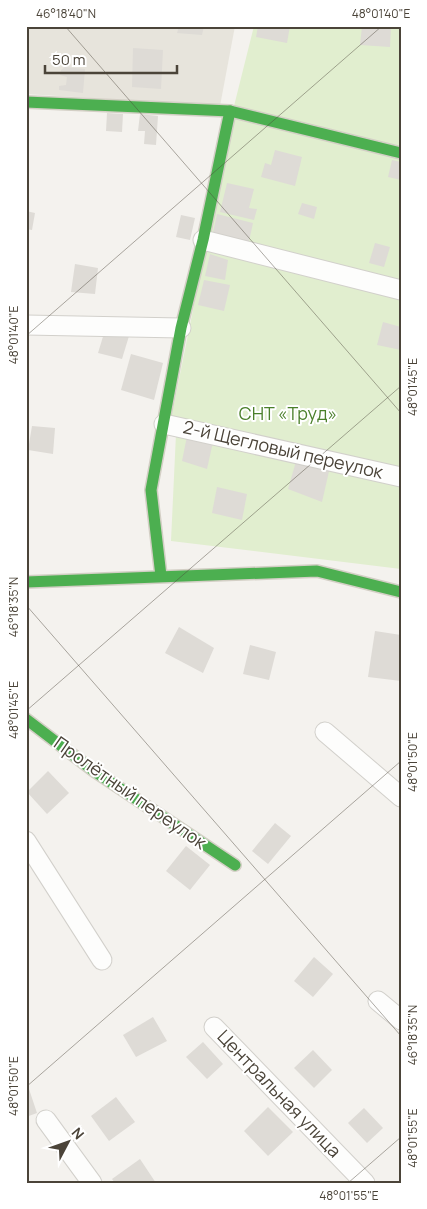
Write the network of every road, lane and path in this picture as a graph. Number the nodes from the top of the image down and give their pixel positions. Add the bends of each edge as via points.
1 (26, 102) edge
2 (230, 111) junction
3 (401, 153) edge
4 (203, 240) junction
5 (401, 290) edge
6 (26, 325) edge
7 (181, 328) junction
8 (164, 424) junction
9 (401, 477) edge
10 (161, 576) junction
11 (26, 582) edge
12 (401, 592) edge
13 (26, 719) edge
14 (324, 732) dead end
15 (401, 797) edge
16 (26, 841) edge
17 (235, 865) dead end
18 (102, 960) dead end
19 (378, 1001) dead end
20 (401, 1020) edge
21 (214, 1027) dead end
22 (46, 1120) dead end
23 (92, 1183) edge
24 (365, 1183) edge

1 - 2 street
2 - 3 street
2 - 4 street
4 - 5 street
4 - 7 street
6 - 7 street
7 - 8 street
8 - 9 street, 2-й Щегловый переулок
8 - 10 street via 150,490
10 - 11 street
10 - 12 street via 317,571
13 - 17 street, Пролётный переулок via 94,772
14 - 15 street
16 - 18 street
19 - 20 street
21 - 24 street, Центральная улица
22 - 23 street

